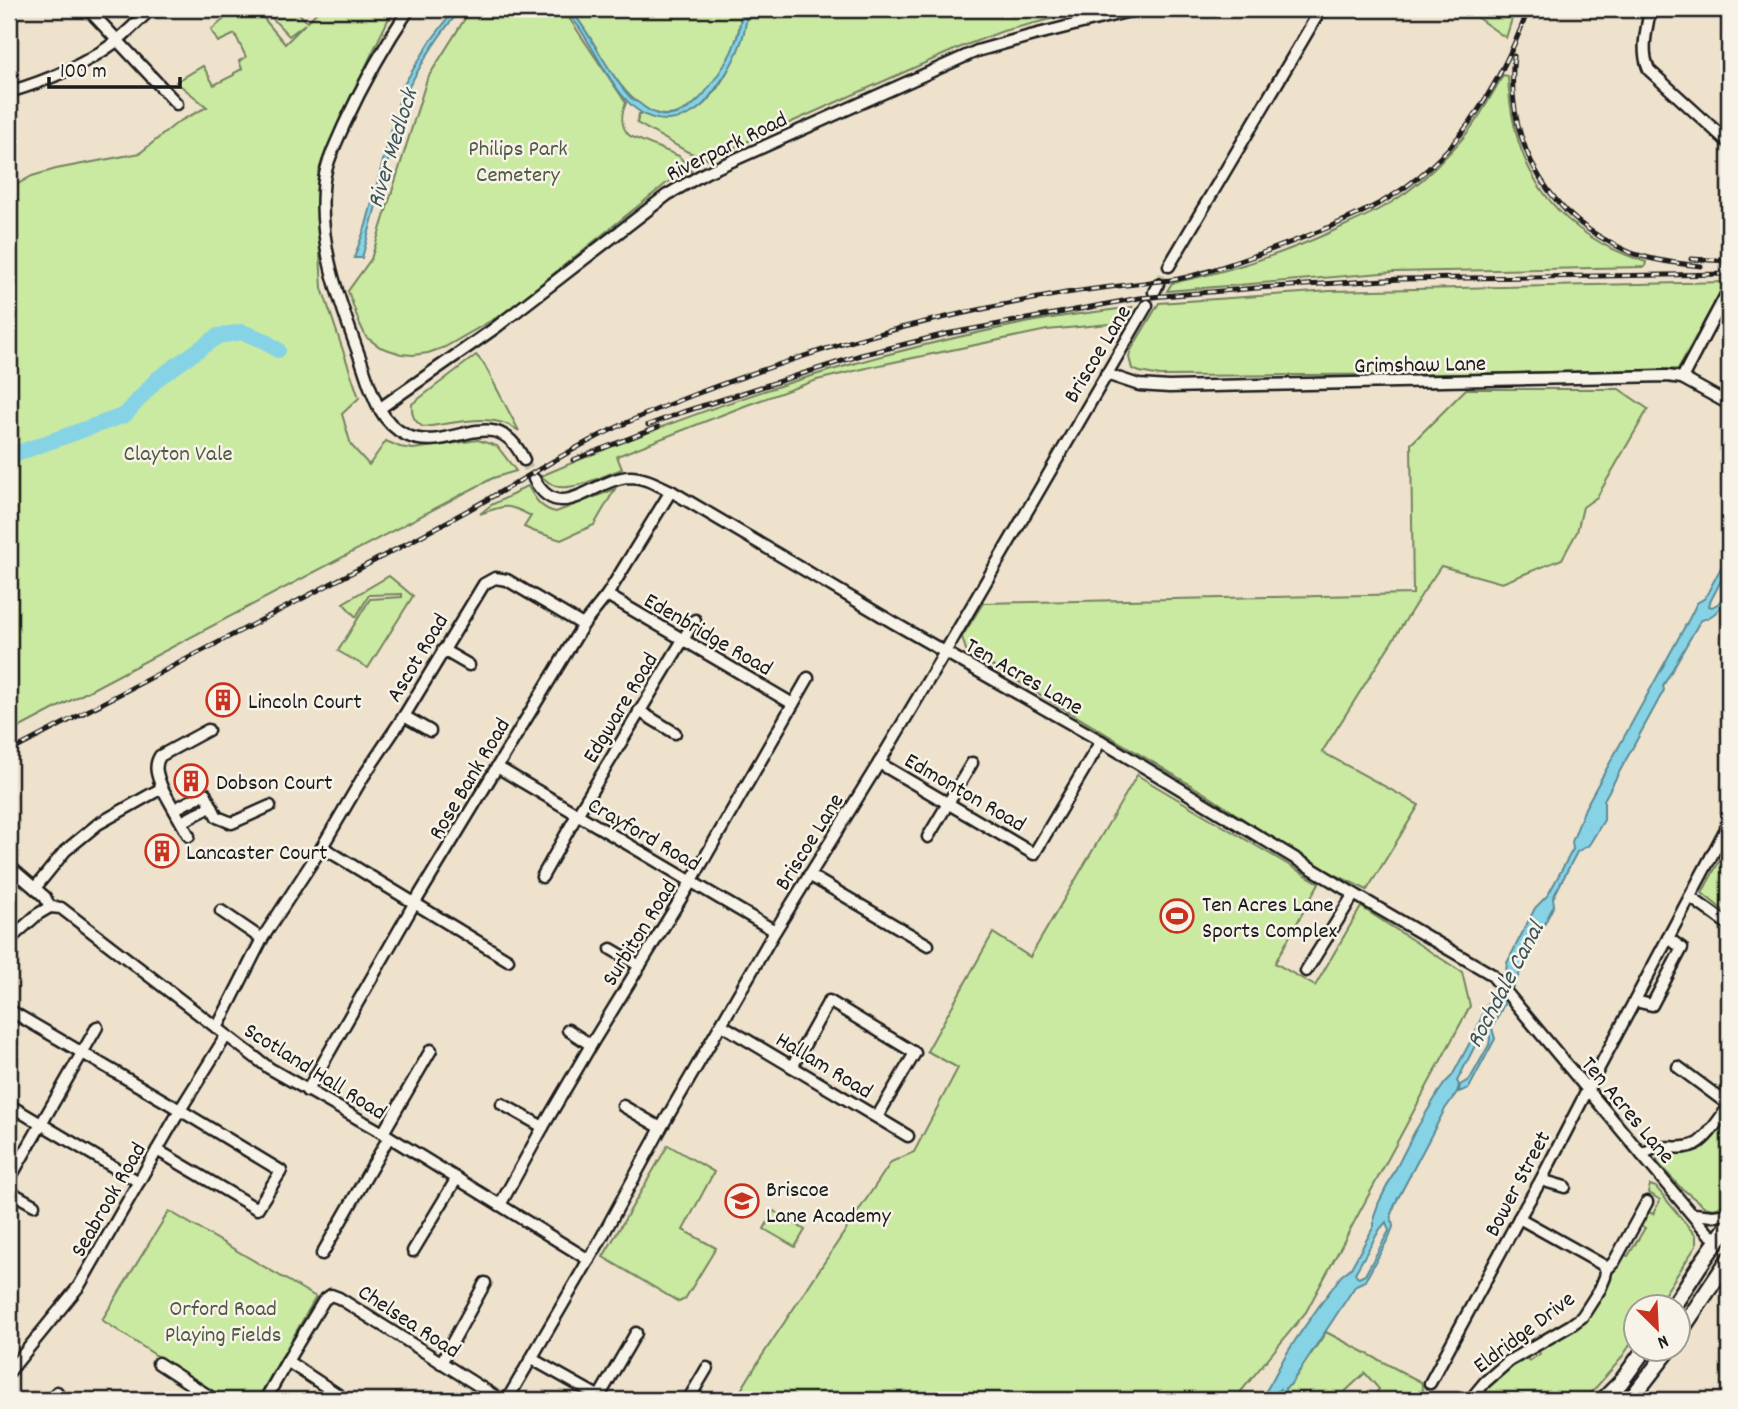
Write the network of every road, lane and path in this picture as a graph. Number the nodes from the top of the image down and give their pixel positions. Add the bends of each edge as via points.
1 (88, 9) edge
2 (151, 9) edge
3 (409, 9) edge
4 (1139, 9) edge
5 (1321, 9) edge
6 (1650, 9) edge
7 (118, 40) junction
8 (9, 92) edge
9 (177, 104) dead end
10 (1729, 143) edge
11 (1169, 267) tunnel mouth
12 (1729, 289) edge
13 (1147, 305) dead end
14 (1106, 374) junction
15 (1682, 378) junction
16 (1729, 404) edge
17 (379, 409) junction
18 (524, 460) tunnel mouth
19 (534, 479) tunnel mouth
20 (671, 491) junction
21 (607, 595) junction
22 (695, 620) dead end
23 (583, 625) junction
24 (683, 639) junction
25 (443, 650) junction
26 (945, 652) junction
27 (470, 665) dead end
28 (808, 678) dead end
29 (793, 704) junction
30 (639, 711) junction
31 (404, 716) junction
32 (208, 730) dead end
33 (430, 731) dead end
34 (675, 733) dead end
35 (1101, 741) junction
36 (879, 763) junction
37 (972, 763) dead end
38 (497, 768) junction
39 (162, 788) junction
40 (949, 802) junction
41 (212, 806) junction
42 (270, 806) dead end
43 (175, 809) junction
44 (577, 815) junction
45 (182, 822) junction
46 (1729, 823) edge
47 (189, 836) dead end
48 (928, 837) dead end
49 (322, 847) junction
50 (9, 866) edge
51 (809, 875) junction
52 (542, 877) dead end
53 (691, 882) junction
54 (35, 888) junction
55 (1354, 894) junction
56 (1690, 897) junction
57 (414, 904) junction
58 (50, 907) junction
59 (221, 911) dead end
60 (1729, 925) edge
61 (775, 931) junction
62 (1668, 938) junction
63 (262, 939) junction
64 (9, 940) edge
65 (928, 945) dead end
66 (611, 949) dead end
67 (508, 960) dead end
68 (640, 966) junction
69 (1306, 971) dead end
70 (1634, 1001) junction
71 (9, 1010) edge
72 (722, 1025) junction
73 (97, 1027) dead end
74 (217, 1028) junction
75 (568, 1030) dead end
76 (226, 1036) junction
77 (591, 1045) junction
78 (431, 1050) dead end
79 (82, 1052) junction
80 (792, 1067) junction
81 (1678, 1067) dead end
82 (1587, 1090) junction
83 (307, 1091) junction
84 (502, 1104) dead end
85 (9, 1105) edge
86 (1729, 1105) edge
87 (623, 1106) dead end
88 (180, 1110) junction
89 (877, 1117) junction
90 (41, 1124) junction
91 (543, 1127) junction
92 (661, 1128) junction
93 (386, 1135) junction
94 (908, 1136) dead end
95 (157, 1150) junction
96 (1642, 1155) junction
97 (457, 1178) junction
98 (9, 1180) edge
99 (1541, 1180) junction
100 (139, 1182) junction
101 (1564, 1187) dead end
102 (9, 1191) edge
103 (1647, 1202) dead end
104 (34, 1205) dead end
105 (500, 1205) junction
106 (1693, 1214) junction
107 (1729, 1214) edge
108 (1519, 1218) junction
109 (1729, 1224) edge
110 (1724, 1244) edge
111 (413, 1251) dead end
112 (322, 1254) dead end
113 (1729, 1259) edge
114 (589, 1260) junction
115 (1606, 1270) junction
116 (485, 1283) dead end
117 (1681, 1294) edge
118 (1692, 1314) edge
119 (636, 1333) dead end
120 (532, 1359) junction
121 (287, 1361) junction
122 (158, 1363) dead end
123 (441, 1363) junction
124 (1634, 1364) edge
125 (1658, 1364) edge
126 (707, 1368) dead end
127 (9, 1373) edge
128 (1430, 1383) dead end
129 (200, 1391) junction
130 (600, 1399) edge
131 (194, 1400) edge
132 (215, 1400) edge
133 (265, 1400) edge
134 (346, 1400) edge
135 (501, 1400) edge
136 (507, 1400) edge
137 (688, 1400) edge
138 (1470, 1400) edge
139 (1603, 1400) edge
140 (1630, 1400) edge

1 - 7 street
2 - 7 street
3 - 17 street via 355,102 328,161 323,189 328,259
4 - 17 street, Riverpark Road via 977,51 705,173 667,195 495,328
5 - 11 street
6 - 10 street via 1643,50 1649,70
7 - 8 street via 58,75
7 - 9 street
12 - 15 street
13 - 14 street, Briscoe Lane
14 - 15 street, Grimshaw Lane via 1139,385 1169,387
14 - 26 street, Briscoe Lane
15 - 16 street, Grimshaw Lane
17 - 18 street via 398,431 413,438 496,430 512,440
19 - 20 street, Ten Acres Lane via 541,491 557,501 630,477
20 - 21 street, Rose Bank Road
20 - 26 street, Ten Acres Lane
21 - 23 street, Rose Bank Road
21 - 24 street, Edenbridge Road
22 - 24 street, Edgware Road
23 - 25 street, Ascot Road via 507,580 495,578 484,583
23 - 38 street, Rose Bank Road
24 - 29 street, Edenbridge Road
24 - 30 street, Edgware Road
25 - 27 street
25 - 31 street, Ascot Road
26 - 35 street, Ten Acres Lane
26 - 36 street, Briscoe Lane
28 - 29 street, Surbiton Road
29 - 53 street, Surbiton Road
30 - 34 street
30 - 44 street, Edgware Road
31 - 33 street
31 - 49 street, Ascot Road
32 - 39 street via 160,756 156,774
35 - 40 street, Edmonton Road via 1034,854
35 - 55 street, Ten Acres Lane
36 - 40 street, Edmonton Road
36 - 51 street, Briscoe Lane
37 - 40 street
38 - 44 street, Crayford Road
38 - 57 street, Rose Bank Road
39 - 43 street
39 - 54 street via 98,824 65,851
40 - 48 street
41 - 42 street via 217,817 232,823
41 - 43 street via 205,793
41 - 45 street
43 - 45 street
44 - 52 street, Edgware Road
44 - 53 street, Crayford Road
45 - 47 street
46 - 56 street, Bower Street
49 - 57 street
49 - 63 street, Ascot Road
50 - 54 street, Scotland Hall Road
51 - 61 street, Briscoe Lane
51 - 65 street
53 - 61 street, Crayford Road
53 - 68 street, Surbiton Road
54 - 58 street, Scotland Hall Road
55 - 69 street
55 - 82 street, Ten Acres Lane via 1491,974
56 - 60 street
56 - 62 street, Bower Street
57 - 67 street
57 - 83 street, Rose Bank Road
58 - 64 street
58 - 74 street, Scotland Hall Road via 61,908
59 - 63 street
61 - 72 street, Briscoe Lane
62 - 70 street, Bower Street
62 - 70 street via 1682,948 1652,1005
63 - 74 street, Ascot Road
66 - 68 street
68 - 77 street, Surbiton Road
70 - 82 street, Bower Street
71 - 79 street
72 - 80 street, Hallam Road
72 - 92 street, Briscoe Lane
73 - 79 street
74 - 76 street, Scotland Hall Road
75 - 77 street
76 - 83 street, Scotland Hall Road
76 - 88 street, Seabrook Road
77 - 91 street, Surbiton Road
78 - 93 street
79 - 88 street
79 - 90 street
80 - 89 street, Hallam Road
80 - 89 street via 829,1001 915,1053
81 - 86 street
82 - 96 street, Ten Acres Lane
82 - 99 street, Bower Street
83 - 93 street, Scotland Hall Road
84 - 91 street
85 - 90 street
86 - 96 street via 1695,1144 1659,1147
87 - 92 street
88 - 95 street, Seabrook Road
88 - 95 street via 281,1171 257,1209
89 - 94 street, Hallam Road
90 - 98 street
90 - 100 street
91 - 105 street, Surbiton Road
92 - 114 street, Briscoe Lane
93 - 97 street, Scotland Hall Road
93 - 112 street
95 - 100 street, Seabrook Road
96 - 106 street, Ten Acres Lane
97 - 105 street, Scotland Hall Road
97 - 111 street
99 - 101 street
99 - 108 street, Bower Street
100 - 127 street, Seabrook Road via 79,1286
102 - 104 street
103 - 115 street, Eldridge Drive
105 - 114 street, Scotland Hall Road
106 - 107 street
106 - 110 street, Ten Acres Lane
108 - 115 street
108 - 128 street, Bower Street
109 - 110 highway
110 - 117 highway via 1700,1265
113 - 118 highway
114 - 120 street, Briscoe Lane
115 - 138 street, Eldridge Drive via 1582,1317 1509,1361
116 - 123 street
119 - 130 street
120 - 130 street
120 - 136 street, Briscoe Lane
121 - 123 street, Chelsea Road via 324,1300 331,1296
121 - 133 street, Chelsea Road
121 - 134 street
122 - 129 street
123 - 135 street, Chelsea Road
124 - 139 highway
125 - 140 highway
126 - 137 street
129 - 131 street
129 - 132 street

